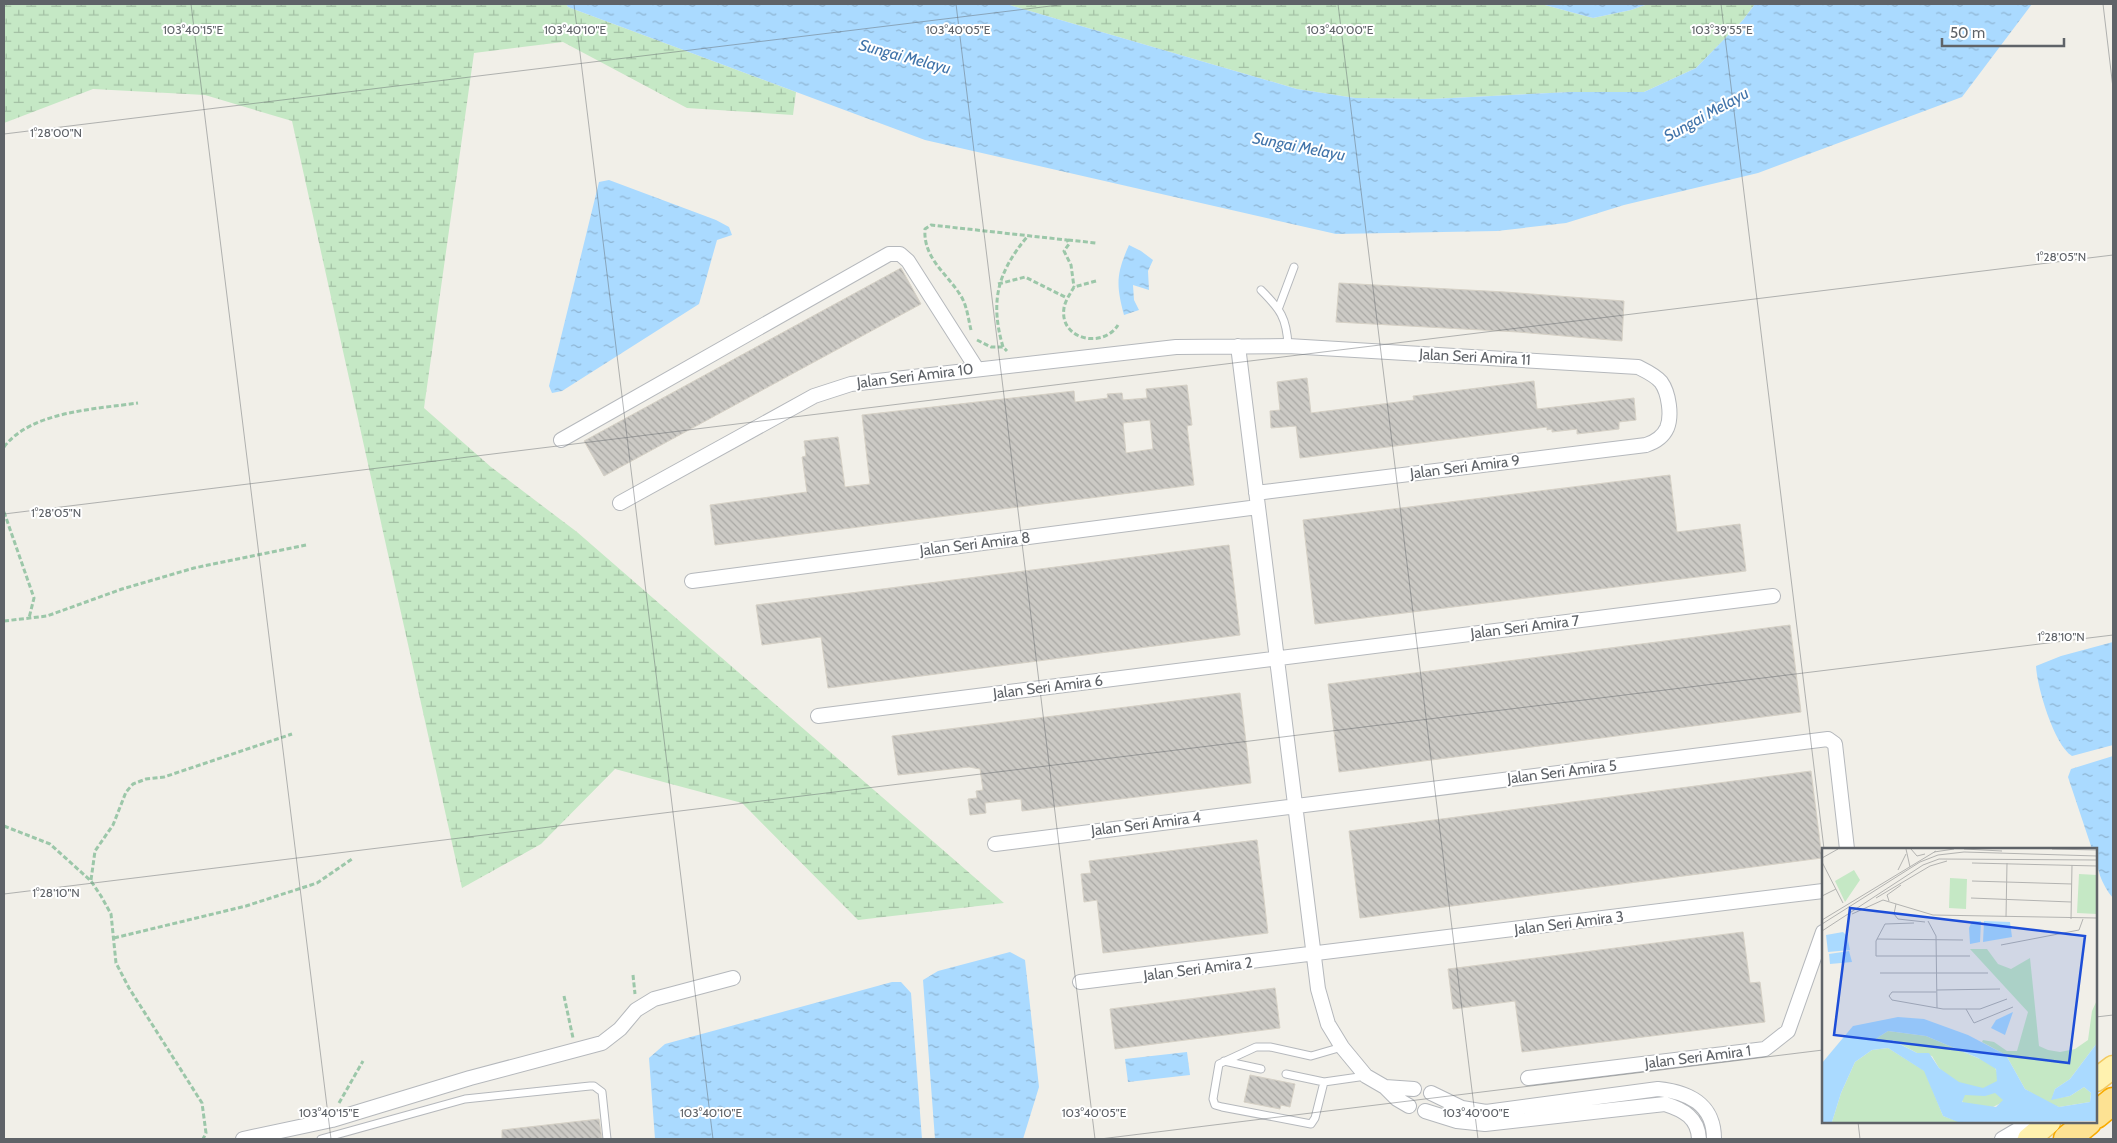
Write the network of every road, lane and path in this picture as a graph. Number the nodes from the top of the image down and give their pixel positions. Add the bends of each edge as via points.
1 (1027, 236) junction
2 (1067, 240) junction
3 (1096, 243) dead end
4 (1294, 267) dead end
5 (1096, 281) dead end
6 (998, 284) junction
7 (1074, 287) junction
8 (1261, 290) dead end
9 (1068, 298) junction
10 (1279, 307) junction
11 (1118, 325) dead end
12 (1238, 346) junction
13 (1288, 346) junction
14 (1003, 347) junction
15 (1021, 364) junction
16 (977, 368) junction
17 (138, 403) dead end
18 (1667, 428) joint
19 (561, 440) dead end
20 (4, 447) edge
21 (1256, 493) junction
22 (620, 503) dead end
23 (1258, 507) junction
24 (4, 512) edge
25 (306, 545) dead end
26 (692, 581) dead end
27 (1774, 596) dead end
28 (29, 618) junction
29 (4, 621) edge
30 (1277, 658) junction
31 (818, 716) dead end
32 (292, 734) dead end
33 (1296, 805) junction
34 (4, 826) edge
35 (995, 844) dead end
36 (1848, 848) edge
37 (352, 859) dead end
38 (91, 881) junction
39 (1822, 892) edge
40 (1822, 935) edge
41 (114, 938) junction
42 (1315, 955) junction
43 (733, 978) dead end
44 (1080, 982) dead end
45 (564, 996) dead end
46 (1342, 1047) junction
47 (575, 1048) junction
48 (1224, 1060) junction
49 (363, 1061) dead end
50 (2113, 1067) edge
51 (1261, 1068) dead end
52 (1286, 1074) dead end
53 (1366, 1076) junction
54 (1528, 1078) dead end
55 (2097, 1079) edge
56 (1324, 1082) junction
57 (1385, 1087) junction
58 (1414, 1088) dead end
59 (1431, 1093) dead end
60 (1445, 1100) junction
61 (2113, 1101) edge
62 (1409, 1106) dead end
63 (1426, 1111) dead end
64 (1440, 1115) junction
65 (2097, 1115) edge
66 (332, 1120) junction
67 (2029, 1123) edge
68 (2048, 1123) edge
69 (2087, 1123) edge
70 (204, 1139) edge
71 (243, 1139) edge
72 (321, 1139) edge
73 (607, 1139) edge
74 (1699, 1139) edge
75 (1714, 1139) edge
76 (2002, 1139) edge
77 (2029, 1139) edge
78 (2067, 1139) edge

1 - 2 path
1 - 6 path via 1003,270
1 - 14 path via 931,225 925,229 926,250 965,303 972,334 991,347
2 - 3 path
2 - 7 path via 1069,244 1064,251 1071,265
4 - 10 lane
5 - 7 path
6 - 9 path via 1025,277
6 - 14 path via 996,322
7 - 9 path
8 - 10 lane
9 - 11 path via 1064,310 1067,323 1072,332 1083,338 1099,339 1113,333
10 - 13 lane via 1288,332
12 - 13 street, Jalan Seri Amira 11
12 - 15 street, Jalan Seri Amira 10 via 1176,347
12 - 21 street
13 - 18 street, Jalan Seri Amira 11 via 1638,367 1662,383 1668,399
14 - 15 path
15 - 16 street, Jalan Seri Amira 10
16 - 19 street via 908,261 900,254 889,254
16 - 22 street, Jalan Seri Amira 10 via 851,384 814,396
17 - 20 path via 62,415 30,426 9,439
18 - 21 street, Jalan Seri Amira 9 via 1657,441 1646,445
21 - 23 street
23 - 26 street, Jalan Seri Amira 8
23 - 30 street
24 - 28 path via 34,598
25 - 28 path via 194,568 47,616
27 - 30 street, Jalan Seri Amira 7
28 - 29 path
30 - 31 street, Jalan Seri Amira 6
30 - 33 street
32 - 38 path via 164,777 146,778 133,784 126,792 113,825 95,851
33 - 35 street, Jalan Seri Amira 4
33 - 36 street, Jalan Seri Amira 5 via 1828,739 1834,744
33 - 42 street
34 - 38 path via 50,844
37 - 41 path via 308,886 246,906
38 - 41 path via 111,914
39 - 42 street, Jalan Seri Amira 3
40 - 54 street, Jalan Seri Amira 1 via 1788,1031 1765,1049
41 - 70 path via 116,963 129,988 202,1103
42 - 44 street, Jalan Seri Amira 2
42 - 46 street via 1318,989 1328,1024
43 - 47 street via 654,1000 636,1010 620,1029 602,1042
45 - 47 path
46 - 48 lane via 1310,1056 1256,1047
46 - 53 street
47 - 66 street
48 - 51 lane
48 - 56 lane via 1219,1064 1213,1099 1222,1107 1311,1124
49 - 66 path
50 - 55 main road
52 - 56 lane
53 - 56 lane
53 - 57 street
57 - 58 street
57 - 62 street
59 - 60 street
60 - 64 street
60 - 75 street via 1462,1108 1486,1112 1658,1089 1678,1091 1695,1100 1707,1112
61 - 65 highway
63 - 64 street
64 - 74 street via 1485,1124 1666,1104 1692,1117
66 - 71 street
67 - 76 street
68 - 77 main road
69 - 78 highway
72 - 73 lane via 465,1099 590,1086 599,1088 603,1097

